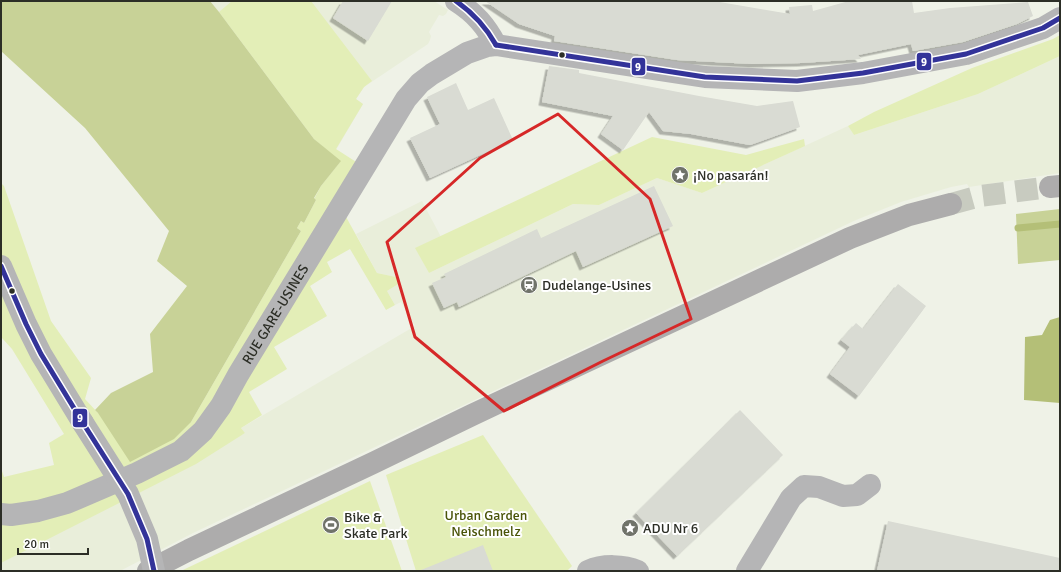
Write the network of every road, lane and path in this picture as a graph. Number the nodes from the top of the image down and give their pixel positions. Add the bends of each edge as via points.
1 (456, 1) edge
2 (1060, 18) edge
3 (496, 45) junction
4 (951, 204) tunnel mouth
5 (1, 266) edge
6 (870, 485) dead end
7 (1, 514) edge
8 (148, 571) edge
9 (154, 571) edge
10 (588, 571) edge
11 (638, 571) edge
12 (747, 571) edge

1 - 3 street via 472,12 490,33
2 - 3 street, RUE GARE-USINES via 1042,28 966,54 863,73 798,81 705,77
3 - 7 street, RUE GARE-USINES via 467,53 432,74 406,99 203,431 181,451 67,503 38,512
4 - 8 main road via 909,215 850,238 479,411
5 - 9 street, bridge via 41,354 128,494 147,539
6 - 12 street via 857,495 843,496 804,486 791,498
10 - 11 street via 614,566

